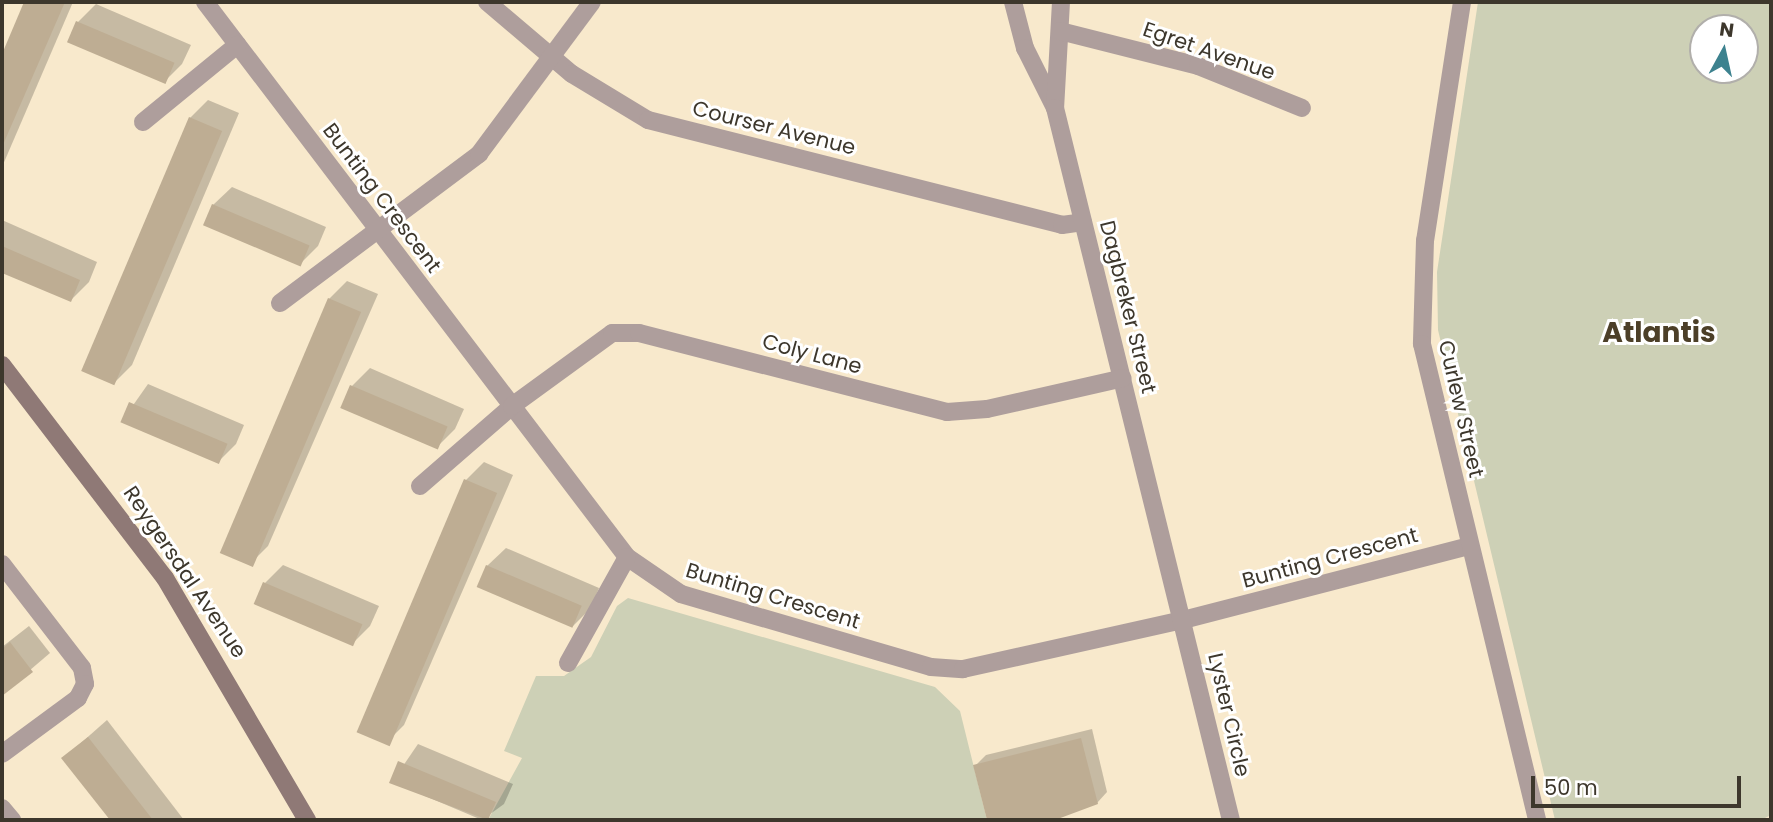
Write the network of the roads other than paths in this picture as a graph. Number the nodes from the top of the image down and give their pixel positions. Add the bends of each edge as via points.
1 (205, 2) edge
2 (487, 2) edge
3 (592, 2) edge
4 (1013, 2) edge
5 (1061, 2) edge
6 (1462, 2) edge
7 (1060, 31) junction
8 (237, 45) junction
9 (554, 58) junction
10 (1055, 108) junction
11 (1302, 108) dead end
12 (143, 122) dead end
13 (1083, 222) junction
14 (378, 230) junction
15 (280, 303) dead end
16 (2, 365) edge
17 (1123, 378) junction
18 (512, 406) junction
19 (420, 486) dead end
20 (1470, 546) junction
21 (627, 557) junction
22 (2, 564) edge
23 (1183, 620) junction
24 (568, 663) dead end
25 (2, 754) edge
26 (2, 808) edge
27 (12, 820) edge
28 (307, 820) edge
29 (1231, 820) edge
30 (1537, 820) edge

1 - 8 street, Bunting Crescent
2 - 9 street, Courser Avenue
3 - 9 street
4 - 10 street via 1025,48
5 - 7 street, Dagbreker Street
6 - 20 street, Curlew Street via 1419,290 1429,382
7 - 10 street, Dagbreker Street
7 - 11 street, Egret Avenue via 1186,62
8 - 12 street
8 - 14 street, Bunting Crescent
9 - 13 street, Courser Avenue via 649,120 1062,225
9 - 14 street via 479,154
10 - 13 street, Dagbreker Street
13 - 17 street, Dagbreker Street
14 - 15 street
14 - 18 street, Bunting Crescent
16 - 28 main road, Reygersdal Avenue via 172,589
17 - 18 street, Coly Lane via 987,409 947,412 625,331 588,345
17 - 23 street, Dagbreker Street
18 - 19 street, Coly Lane
18 - 21 street, Bunting Crescent
20 - 23 street, Bunting Crescent
20 - 30 street, Curlew Street
21 - 23 street, Bunting Crescent via 681,594 931,667 997,665
21 - 24 street
22 - 25 street via 82,668 85,684 78,698
23 - 29 street, Lyster Circle
26 - 27 street

